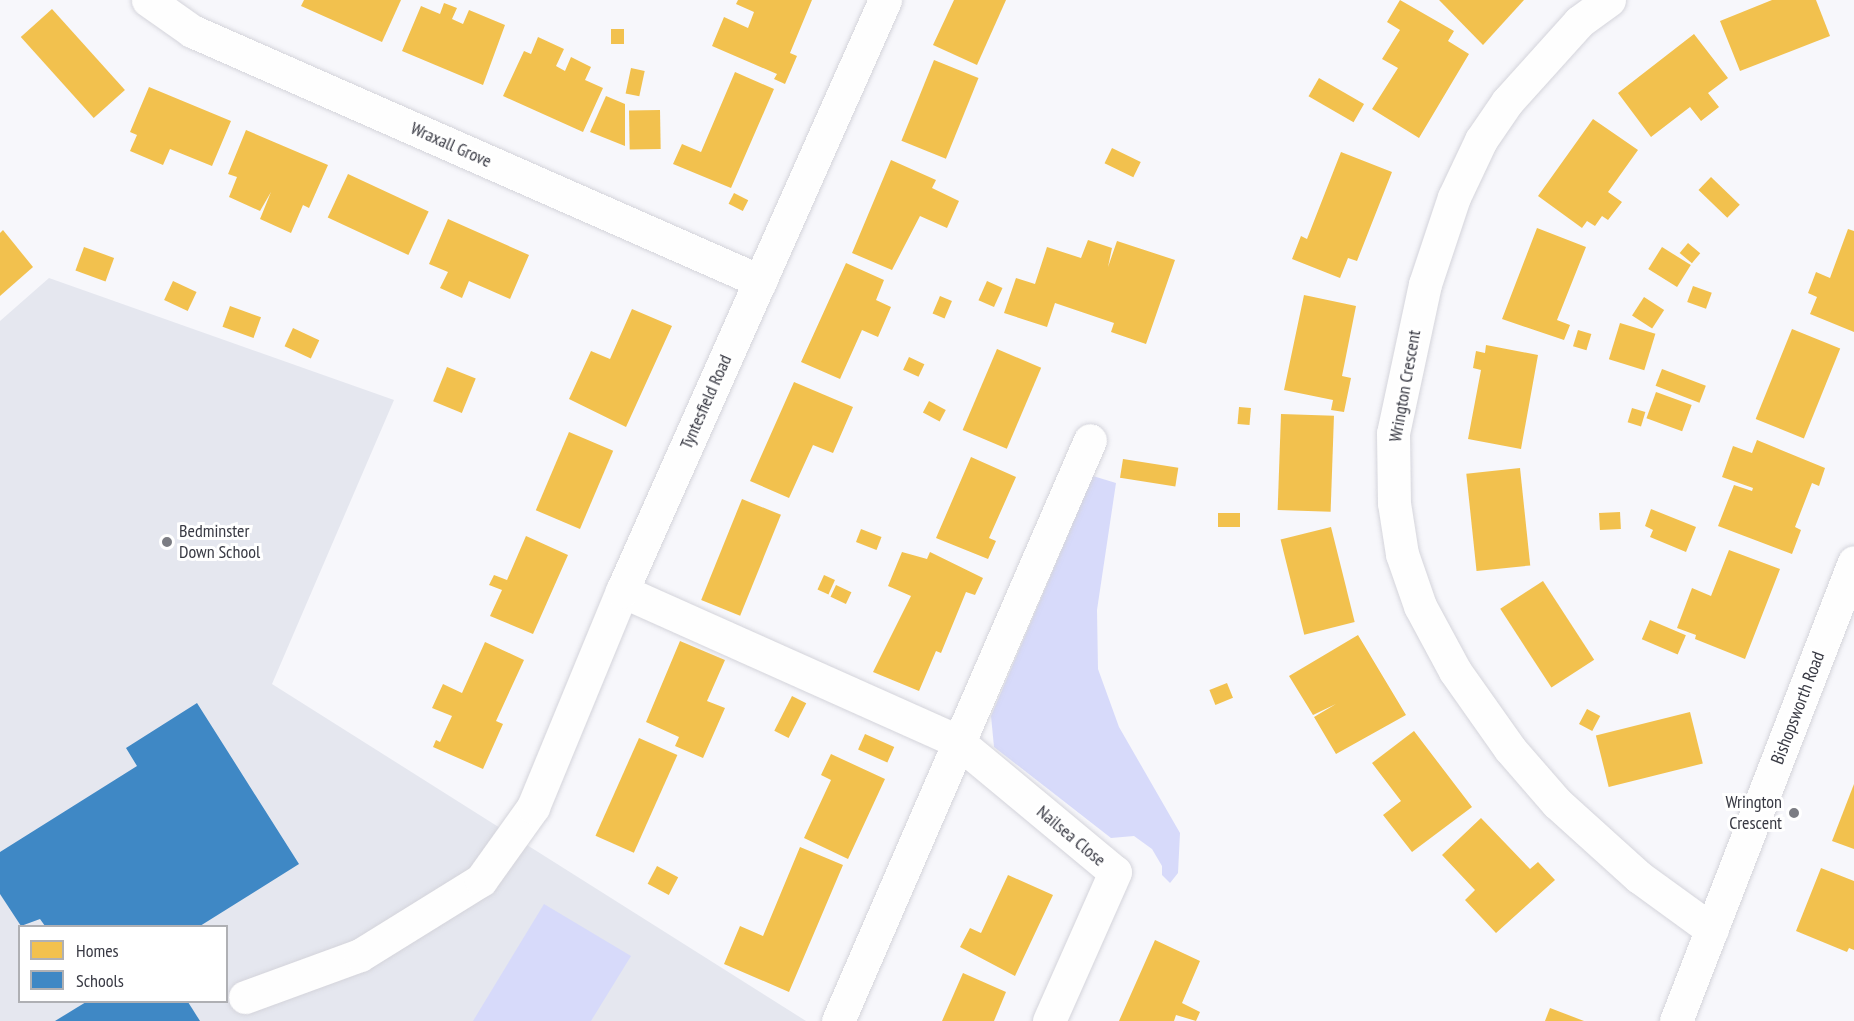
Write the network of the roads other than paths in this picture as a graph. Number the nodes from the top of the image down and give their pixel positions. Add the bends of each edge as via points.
1 (148, 0) edge
2 (885, 0) edge
3 (1609, 0) edge
4 (759, 280) junction
5 (1090, 441) dead end
6 (1854, 562) edge
7 (622, 591) junction
8 (957, 741) junction
9 (1712, 930) junction
10 (245, 997) dead end
11 (838, 1021) edge
12 (1050, 1021) edge
13 (1676, 1021) edge

1 - 4 street, Wraxall Grove via 192,31
2 - 4 street, Tyntesfield Road
3 - 9 street, Wrington Crescent via 1579,22 1507,102 1481,140 1454,196 1425,284 1393,433 1394,503 1402,554 1420,606 1455,671 1510,748 1557,803 1639,877
4 - 7 street, Tyntesfield Road
5 - 8 street
6 - 9 street, Bishopsworth Road
7 - 8 street, Nailsea Close
7 - 10 street, Tyntesfield Road via 533,807 481,880 360,955
8 - 11 street
8 - 12 street, Nailsea Close via 1115,872
9 - 13 street, Bishopsworth Road

